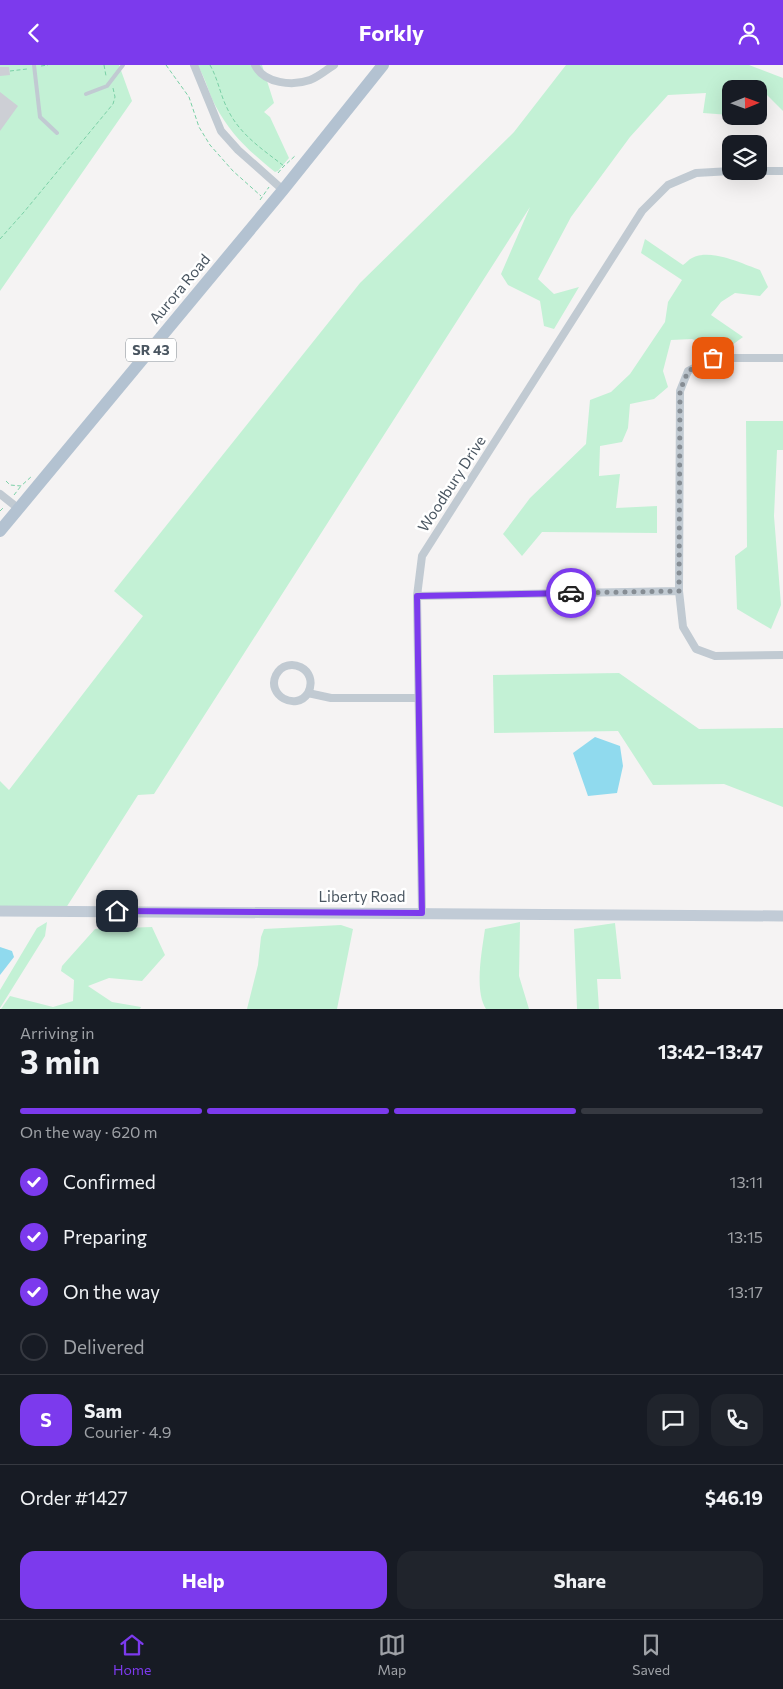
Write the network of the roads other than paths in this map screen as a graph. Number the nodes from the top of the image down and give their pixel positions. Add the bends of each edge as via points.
1 (34, 65) edge
2 (123, 65) edge
3 (194, 65) edge
4 (254, 65) edge
5 (334, 65) edge
6 (383, 65) edge
7 (86, 94) dead end
8 (58, 133) dead end
9 (767, 171) edge
10 (783, 171) edge
11 (722, 172) edge
12 (283, 190) junction
13 (783, 358) edge
14 (0, 494) edge
15 (19, 509) junction
16 (0, 531) edge
17 (679, 591) junction
18 (417, 596) junction
19 (783, 655) edge
20 (308, 693) junction
21 (418, 698) junction
22 (0, 911) edge
23 (422, 913) junction
24 (783, 915) edge

1 - 8 lane via 40,117
2 - 7 lane via 107,86
3 - 12 street via 221,131
4 - 5 street via 271,81 290,82 310,80
6 - 12 main road, Aurora Road / SR 43
9 - 10 street
11 - 18 street, Woodbury Drive via 696,173 668,185 642,211 422,557
12 - 15 main road, Aurora Road / SR 43
13 - 17 street via 713,358 688,371 680,391
14 - 15 street
15 - 16 main road, Aurora Road / SR 43
17 - 18 street
17 - 19 street via 683,627 696,649 715,655
18 - 21 street, Woodbury Drive
20 - 20 street via 298,701 281,698 274,684 276,675 284,667 300,666 311,680
20 - 21 street via 331,698
21 - 23 street, Woodbury Drive
22 - 23 street, Liberty Road
23 - 24 street, Liberty Road

